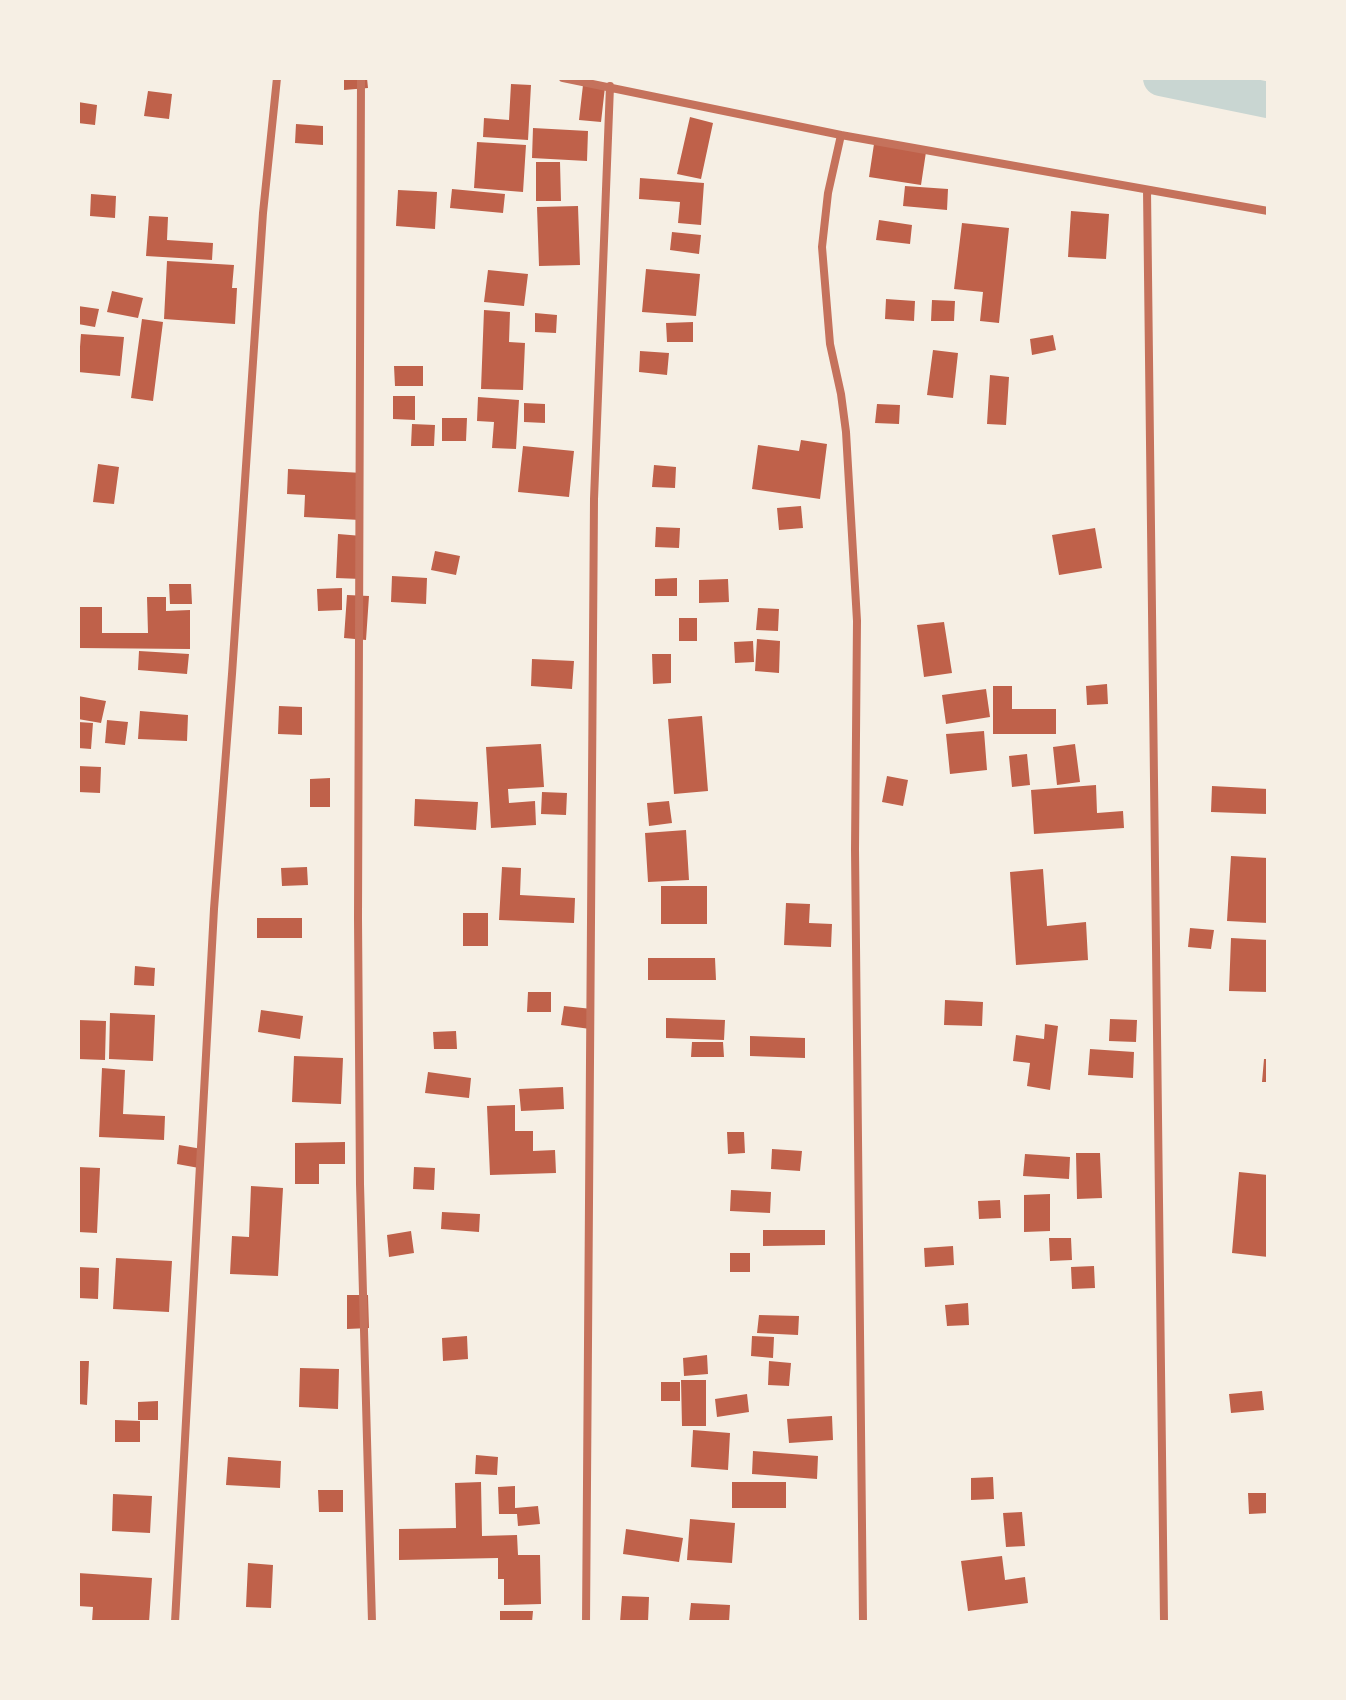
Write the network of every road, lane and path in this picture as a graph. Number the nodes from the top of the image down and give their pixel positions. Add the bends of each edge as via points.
1 (277, 78) edge
2 (361, 78) edge
3 (563, 78) edge
4 (610, 86) junction
5 (841, 135) junction
6 (1147, 190) junction
7 (1268, 211) edge
8 (175, 1622) edge
9 (372, 1622) edge
10 (586, 1622) edge
11 (863, 1622) edge
12 (1164, 1622) edge

1 - 8 street via 214,909
2 - 9 street via 358,934
3 - 4 street
4 - 5 street
4 - 10 street via 594,499
5 - 6 street
5 - 11 street via 822,247 830,344 846,432 857,621
6 - 7 street
6 - 12 street

